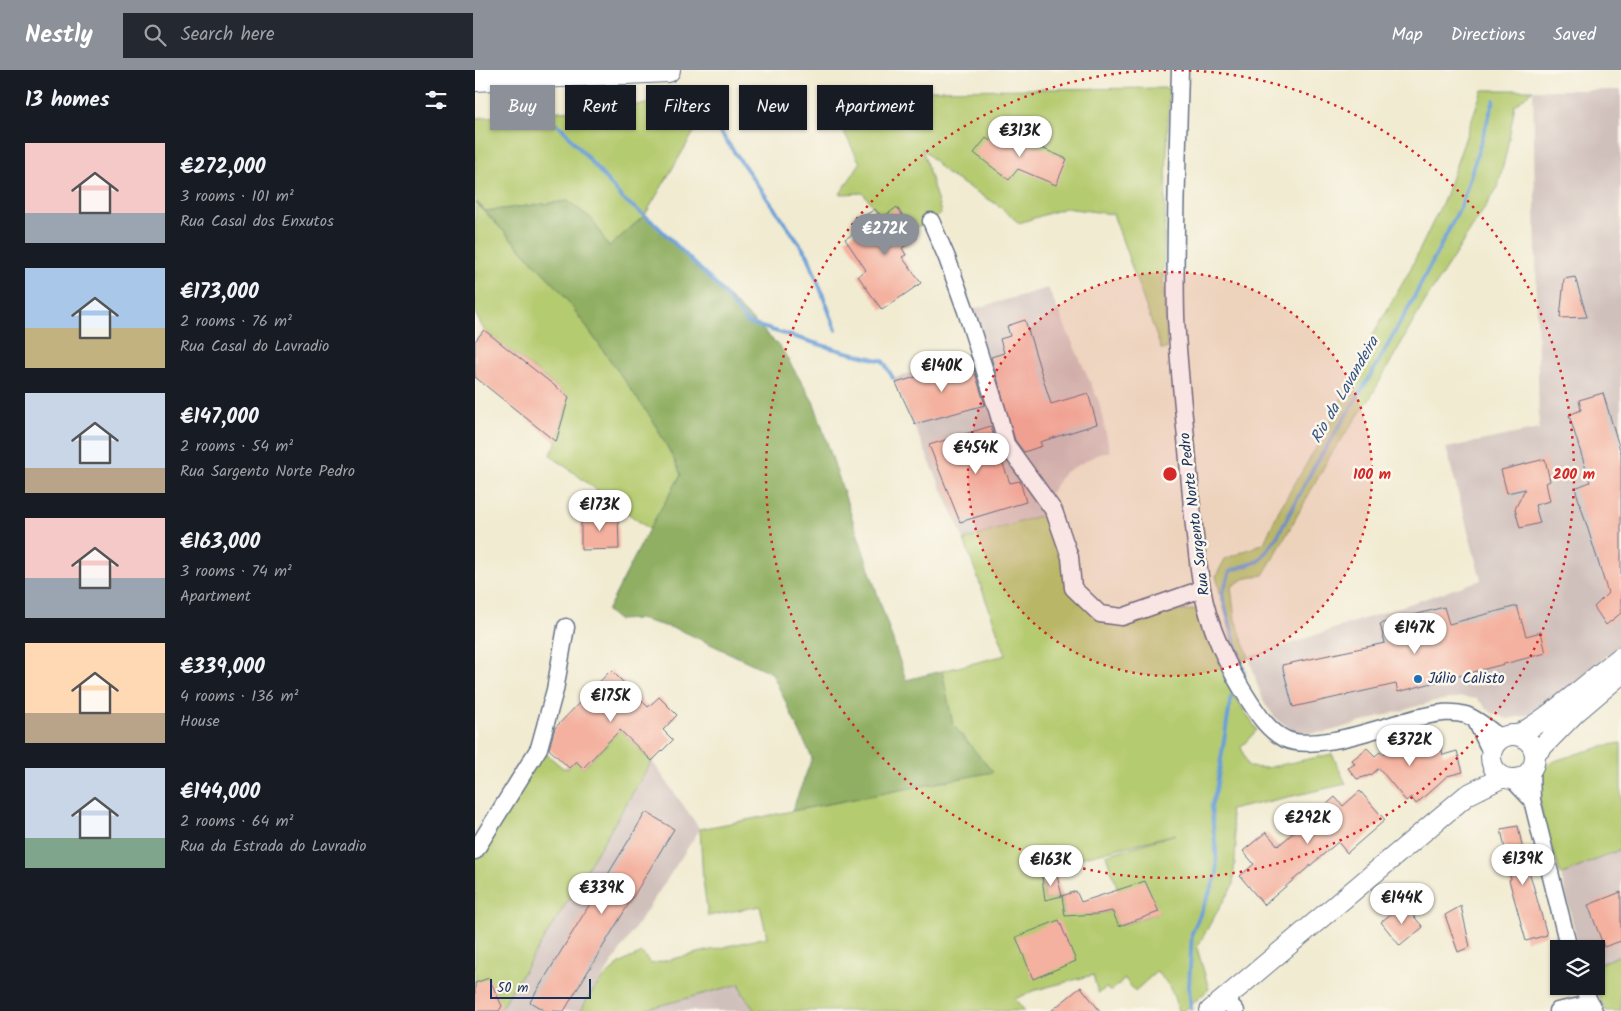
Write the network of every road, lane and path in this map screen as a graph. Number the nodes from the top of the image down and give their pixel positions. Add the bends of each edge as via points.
1 (668, 70) edge
2 (1180, 70) edge
3 (475, 79) edge
4 (931, 221) dead end
5 (1202, 589) junction
6 (566, 627) dead end
7 (1621, 657) edge
8 (1611, 677) edge
9 (1500, 746) junction
10 (1533, 762) junction
11 (1507, 778) junction
12 (1467, 795) junction
13 (1532, 800) junction
14 (475, 851) edge
15 (1567, 940) edge
16 (1586, 995) edge
17 (1224, 1007) edge
18 (1592, 1008) edge
19 (1557, 1011) edge

1 - 3 highway
2 - 5 street, Rua Sargento Norte Pedro via 1176,317 1194,532
4 - 5 street via 966,311 1006,444 1054,511 1070,557 1073,588 1099,614 1122,617
5 - 9 street, Rua Sargento Norte Pedro via 1215,631 1236,679 1267,726 1287,740 1306,743 1332,741 1410,720 1456,713 1475,719
6 - 14 street via 555,690 539,748
7 - 8 main road
8 - 9 main road via 1567,701
8 - 10 main road
9 - 10 main road via 1529,742
9 - 11 main road via 1492,766
9 - 12 main road
10 - 11 main road via 1519,778
10 - 13 street
11 - 12 main road
11 - 13 street
12 - 17 main road
13 - 15 street
16 - 18 street
18 - 19 street

